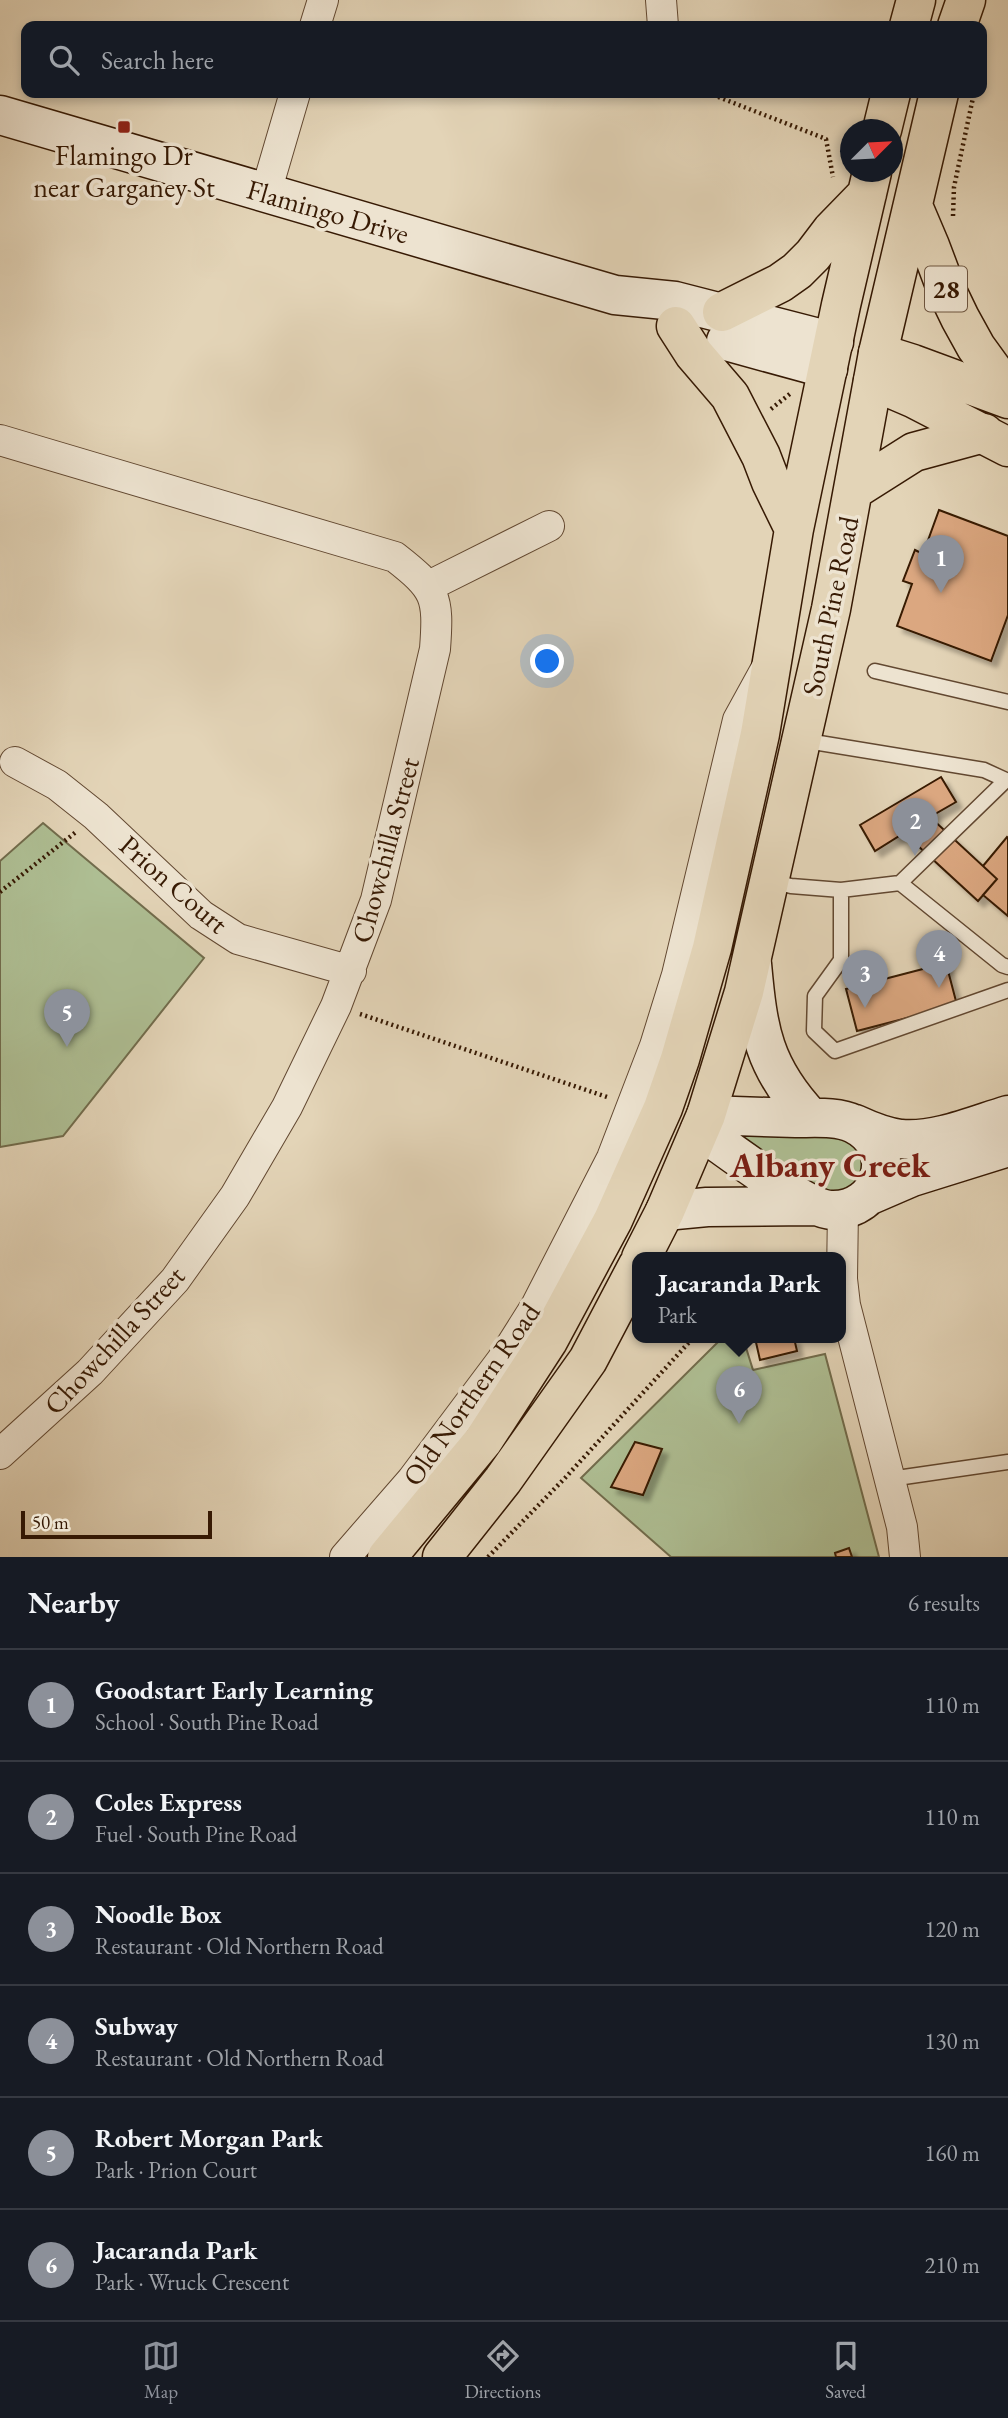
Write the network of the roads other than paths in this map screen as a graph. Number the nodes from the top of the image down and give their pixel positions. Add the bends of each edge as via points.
1 (323, 0) edge
2 (661, 0) edge
3 (916, 0) edge
4 (966, 0) edge
5 (317, 21) edge
6 (663, 21) edge
7 (910, 21) edge
8 (959, 21) edge
9 (293, 98) edge
10 (890, 98) edge
11 (938, 98) edge
12 (0, 115) edge
13 (885, 119) edge
14 (870, 183) edge
15 (265, 192) junction
16 (913, 206) junction
17 (615, 295) junction
18 (722, 312) junction
19 (676, 326) junction
20 (831, 356) junction
21 (876, 367) junction
22 (1008, 391) edge
23 (1008, 399) edge
24 (0, 440) edge
25 (996, 440) edge
26 (854, 490) junction
27 (549, 526) dead end
28 (794, 529) junction
29 (429, 586) junction
30 (774, 656) junction
31 (875, 671) dead end
32 (1008, 702) edge
33 (780, 737) junction
34 (15, 762) dead end
35 (1007, 781) edge
36 (770, 881) junction
37 (901, 883) junction
38 (841, 890) junction
39 (752, 964) junction
40 (1008, 967) edge
41 (351, 971) junction
42 (1005, 991) edge
43 (648, 1107) junction
44 (1008, 1115) edge
45 (811, 1118) junction
46 (703, 1122) junction
47 (853, 1123) junction
48 (1008, 1147) edge
49 (842, 1203) junction
50 (665, 1211) junction
51 (644, 1252) edge
52 (842, 1252) edge
53 (632, 1276) edge
54 (846, 1309) edge
55 (0, 1454) edge
56 (1008, 1462) edge
57 (890, 1479) junction
58 (902, 1527) junction
59 (345, 1557) edge
60 (387, 1557) edge
61 (442, 1557) edge
62 (905, 1557) edge
63 (918, 1557) edge

1 - 5 street
2 - 6 street
3 - 7 main road
4 - 8 main road
9 - 15 street
10 - 13 main road
11 - 16 main road, South Pine Road / 28
12 - 15 street, Flamingo Drive
14 - 18 main road via 797,271
14 - 20 main road, South Pine Road
15 - 17 street, Flamingo Drive
16 - 21 main road, South Pine Road / 28
16 - 22 main road, 28 via 960,318
17 - 18 street, Flamingo Drive
17 - 19 street, Flamingo Drive
18 - 20 street, Flamingo Drive
19 - 20 street, Flamingo Drive
19 - 28 main road via 730,396
20 - 21 main road
20 - 28 main road, South Pine Road
21 - 23 main road via 913,364
21 - 25 main road
21 - 26 main road, South Pine Road
24 - 29 street via 395,557
25 - 26 main road via 914,452
26 - 33 main road, South Pine Road via 831,609
27 - 29 street
28 - 30 main road, South Pine Road
29 - 41 street, Chowchilla Street via 438,616 435,649 376,900
30 - 33 main road, South Pine Road
30 - 43 street, South Pine Road via 738,720 677,975 655,1046
31 - 32 lane
33 - 35 lane via 984,770
33 - 36 main road, South Pine Road
33 - 43 main road, South Pine Road via 696,1012
34 - 41 street, Prion Court via 57,785 201,915 239,939
35 - 37 lane
36 - 38 lane
36 - 39 main road, South Pine Road
37 - 38 lane
37 - 40 lane
38 - 42 lane via 841,960 815,996 814,1031 835,1051
39 - 45 street via 766,1051 786,1089
39 - 46 main road, South Pine Road
41 - 55 street, Chowchilla Street via 287,1107 241,1185 175,1280 90,1372
43 - 46 main road
43 - 59 street, Old Northern Road via 612,1158 536,1306 502,1360 412,1480
43 - 60 main road, Old Northern Road via 613,1220 548,1341 483,1441
44 - 47 street via 910,1139 888,1137
45 - 46 street
45 - 47 street
46 - 49 street via 788,1190
46 - 50 main road
47 - 49 street via 872,1137 881,1157 880,1175
48 - 49 street
49 - 50 street
49 - 52 street
50 - 51 main road
53 - 61 main road via 574,1381
54 - 57 street
56 - 57 lane
57 - 58 street
58 - 62 street
58 - 63 street

